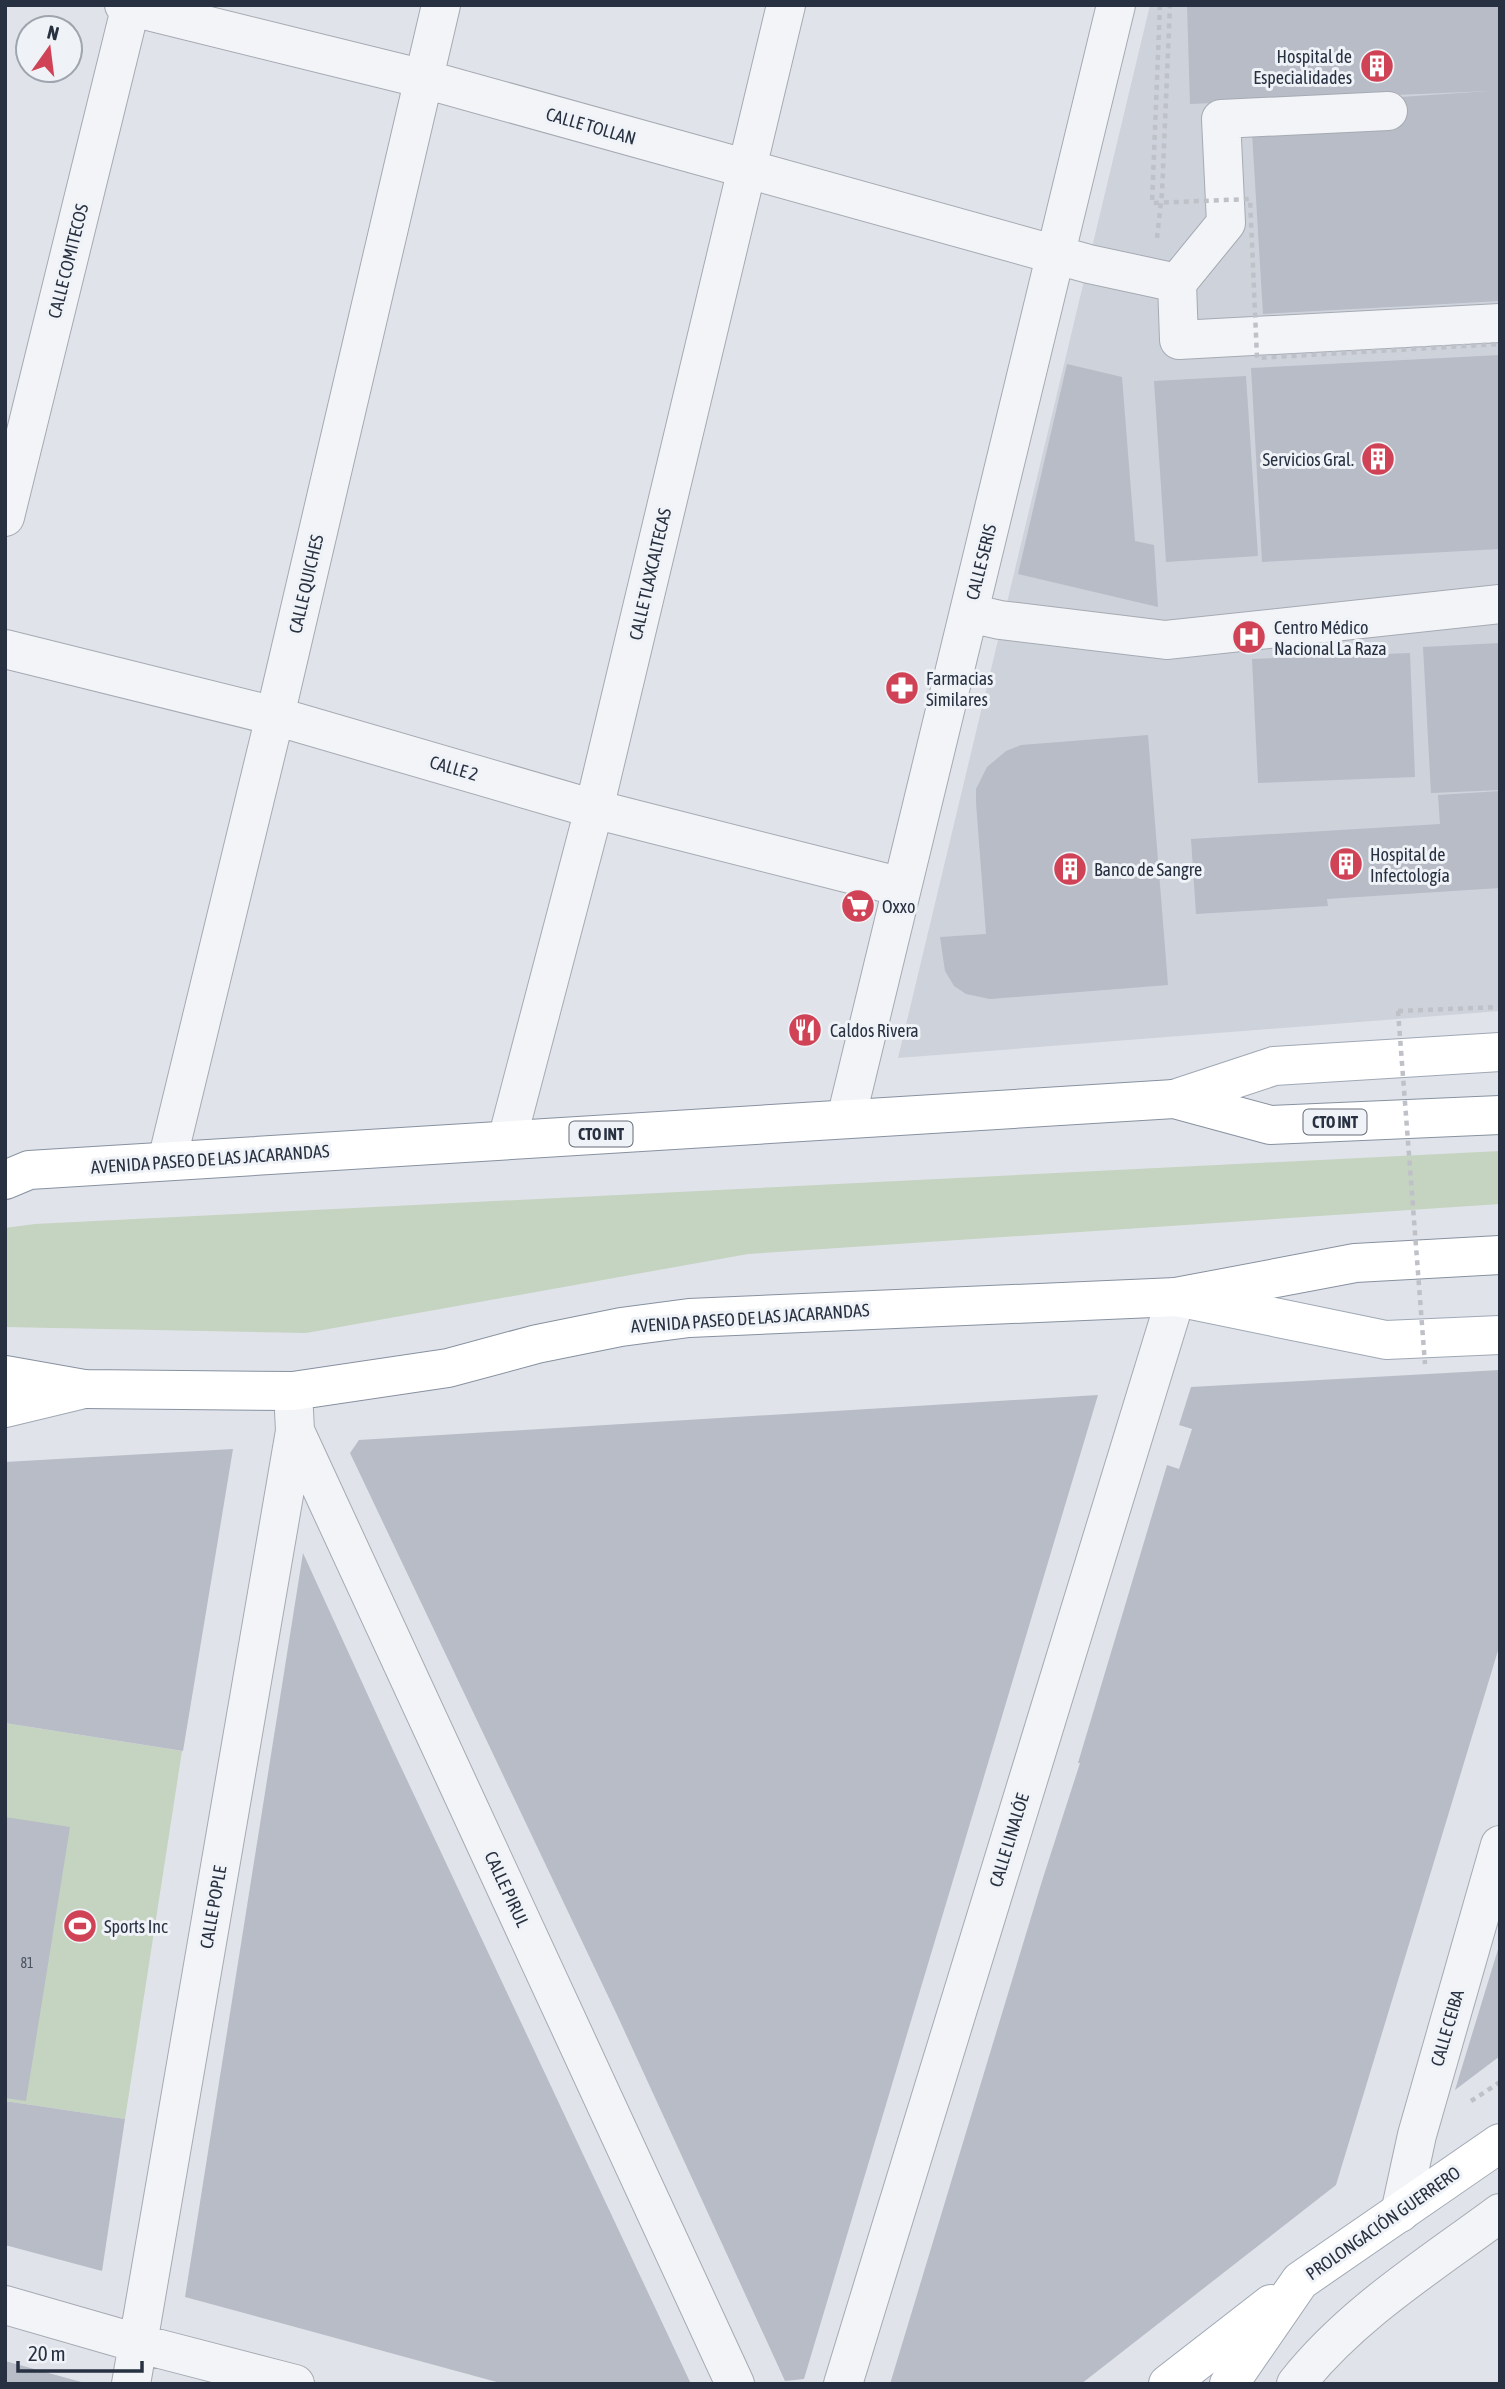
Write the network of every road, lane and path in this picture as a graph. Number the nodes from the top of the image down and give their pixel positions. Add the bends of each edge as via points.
1 (441, 5) edge
2 (786, 5) edge
3 (1116, 5) edge
4 (1160, 5) edge
5 (1170, 5) edge
6 (129, 6) edge
7 (424, 79) junction
8 (1388, 111) dead end
9 (747, 169) junction
10 (1056, 254) junction
11 (1164, 281) junction
12 (1500, 323) edge
13 (1500, 344) edge
14 (5, 517) edge
15 (1500, 604) edge
16 (969, 613) junction
17 (5, 649) edge
18 (275, 716) junction
19 (594, 809) junction
20 (902, 887) junction
21 (1500, 1007) edge
22 (1500, 1052) edge
23 (1174, 1099) junction
24 (1500, 1115) edge
25 (846, 1119) junction
26 (507, 1140) junction
27 (167, 1161) junction
28 (13, 1172) edge
29 (1500, 1255) edge
30 (1177, 1297) junction
31 (1500, 1335) edge
32 (1424, 1364) dead end
33 (5, 1375) edge
34 (84, 1389) junction
35 (293, 1391) junction
36 (5, 1408) edge
37 (295, 1431) junction
38 (1500, 1845) edge
39 (1500, 2143) edge
40 (1400, 2213) junction
41 (1500, 2213) edge
42 (1300, 2281) junction
43 (5, 2305) edge
44 (137, 2343) junction
45 (131, 2384) edge
46 (296, 2384) edge
47 (735, 2384) edge
48 (842, 2384) edge
49 (1168, 2384) edge
50 (1229, 2384) edge
51 (1296, 2384) edge

1 - 7 street, CALLE QUICHES
2 - 9 street, CALLE TLAXCALTECAS
3 - 10 street, CALLE SERIS
4 - 13 path, bridge via 1152,203 1250,199 1257,358
5 - 11 path via 1162,193
6 - 7 street, CALLE TOLLAN
6 - 14 street, CALLE COMITECOS
7 - 9 street, CALLE TOLLAN
7 - 18 street, CALLE QUICHES
8 - 11 street via 1222,120 1226,223
9 - 10 street, CALLE TOLLAN
9 - 19 street, CALLE TLAXCALTECAS
10 - 11 street, CALLE TOLLAN
10 - 16 street, CALLE SERIS
11 - 12 street via 1179,340
15 - 16 street via 1166,640
16 - 20 street, CALLE SERIS
17 - 18 street, CALLE 2
18 - 19 street, CALLE 2
18 - 27 street, CALLE QUICHES
19 - 20 street, CALLE 2
19 - 26 street, CALLE TLAXCALTECAS
20 - 25 street, CALLE SERIS
21 - 32 path, bridge via 1398,1011
22 - 23 main road, AVENIDA PASEO DE LAS JACARANDAS / CTO INT via 1275,1066
23 - 24 main road, CTO INT via 1270,1125
23 - 25 main road, AVENIDA PASEO DE LAS JACARANDAS / CTO INT
25 - 26 main road, AVENIDA PASEO DE LAS JACARANDAS / CTO INT
26 - 27 main road, AVENIDA PASEO DE LAS JACARANDAS / CTO INT
27 - 28 main road, AVENIDA PASEO DE LAS JACARANDAS / CTO INT
29 - 30 main road via 1355,1263
30 - 31 main road, AVENIDA PASEO DE LAS JACARANDAS via 1386,1340
30 - 35 main road, AVENIDA PASEO DE LAS JACARANDAS via 689,1318 621,1326 448,1368
30 - 48 street, CALLE LINALÓE
33 - 34 main road
34 - 35 main road, AVENIDA PASEO DE LAS JACARANDAS
34 - 36 main road, AVENIDA PASEO DE LAS JACARANDAS
35 - 37 street, CALLE PIRUL
37 - 44 street, CALLE POPLE
37 - 47 street, CALLE PIRUL
38 - 40 street, CALLE CEIBA via 1417,2136
39 - 40 main road, PROLONGACIÓN GUERRERO
40 - 42 main road, PROLONGACIÓN GUERRERO
41 - 51 street via 1363,2315
42 - 49 main road
42 - 50 main road, PROLONGACIÓN GUERRERO
43 - 44 street
44 - 45 street, CALLE POPLE
44 - 46 street

